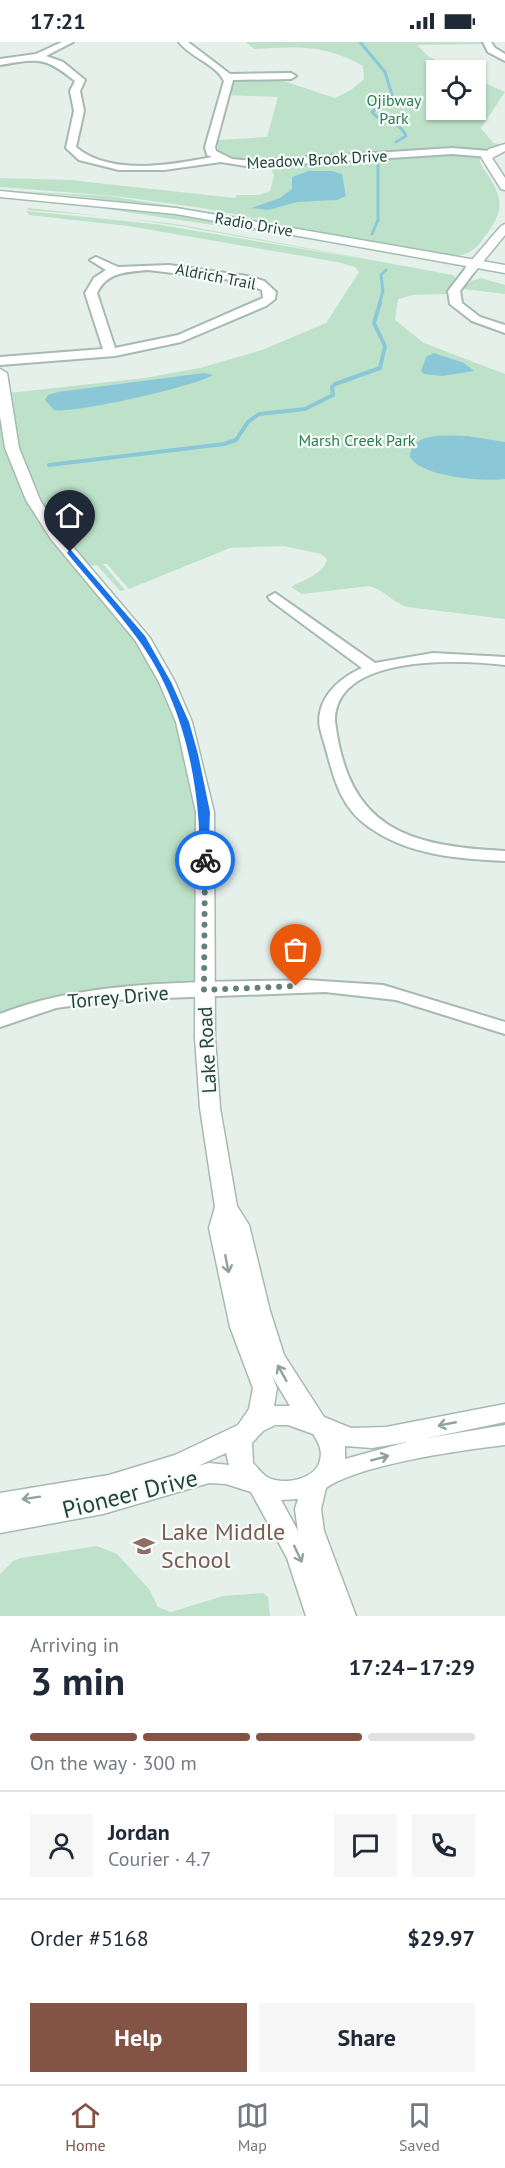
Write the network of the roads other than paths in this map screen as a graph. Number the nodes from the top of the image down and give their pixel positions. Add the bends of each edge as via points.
1 (69, 42) edge
2 (183, 42) edge
3 (487, 42) edge
4 (38, 56) junction
5 (505, 58) edge
6 (0, 62) edge
7 (291, 76) dead end
8 (227, 77) junction
9 (505, 147) edge
10 (489, 154) junction
11 (220, 159) junction
12 (505, 187) edge
13 (0, 194) edge
14 (0, 204) edge
15 (505, 228) edge
16 (96, 260) dead end
17 (472, 267) junction
18 (505, 269) edge
19 (118, 272) junction
20 (505, 278) edge
21 (505, 328) edge
22 (110, 352) junction
23 (0, 362) edge
24 (0, 373) edge
25 (275, 597) dead end
26 (505, 662) edge
27 (373, 669) junction
28 (505, 856) edge
29 (204, 990) junction
30 (0, 1022) edge
31 (505, 1029) edge
32 (226, 1207) junction
33 (505, 1413) edge
34 (318, 1425) junction
35 (248, 1429) junction
36 (505, 1435) edge
37 (320, 1480) junction
38 (260, 1484) junction
39 (0, 1503) edge
40 (0, 1522) edge
41 (320, 1616) edge
42 (343, 1616) edge

1 - 4 street
2 - 8 street
3 - 5 street via 491,50
4 - 6 street
4 - 11 street via 60,64 80,80 75,91 79,111 71,148 78,156 100,164 137,166 182,166
7 - 8 street
8 - 11 street, Meadow Brook Drive via 228,88 210,147 211,153
9 - 10 street
10 - 11 street, Meadow Brook Drive via 454,150 252,164
10 - 12 street via 487,161
13 - 17 street, Radio Drive via 176,211
14 - 17 street, Radio Drive via 174,220
15 - 17 street
16 - 19 street
17 - 18 street, Radio Drive
17 - 20 street, Radio Drive
17 - 21 street via 454,291 456,304 476,319
19 - 22 street, Aldrich Trail via 96,282 91,293
19 - 22 street, Aldrich Trail via 143,267 179,268 257,283 271,295 257,306 184,337
22 - 23 street, Aldrich Trail
24 - 29 street, Lake Road via 12,448 33,500 56,536 142,638 184,722 205,812
25 - 27 street
26 - 27 street via 438,657
27 - 28 street via 342,687 328,710 327,723 341,780 350,797 381,827 417,843 466,855
29 - 30 street, Torrey Drive via 97,996 59,1002
29 - 31 street, Torrey Drive via 351,986 404,996
29 - 32 street, Lake Road via 210,1108
34 -> 32 street, Lake Road via 273,1356 238,1225
32 -> 35 street, Lake Road via 220,1228 231,1287 265,1388 261,1410
33 -> 34 street via 366,1439 350,1438
34 - 35 street via 296,1415 277,1415
34 - 37 street via 333,1446 334,1457
35 - 38 street via 238,1451 240,1461 250,1478
35 -> 39 street, Pioneer Drive via 202,1454 144,1476
37 -> 36 street via 432,1445
37 - 38 street via 293,1491
37 - 42 street via 308,1509 309,1525
38 - 40 street, Pioneer Drive via 209,1473 103,1504
38 -> 41 street via 299,1556

